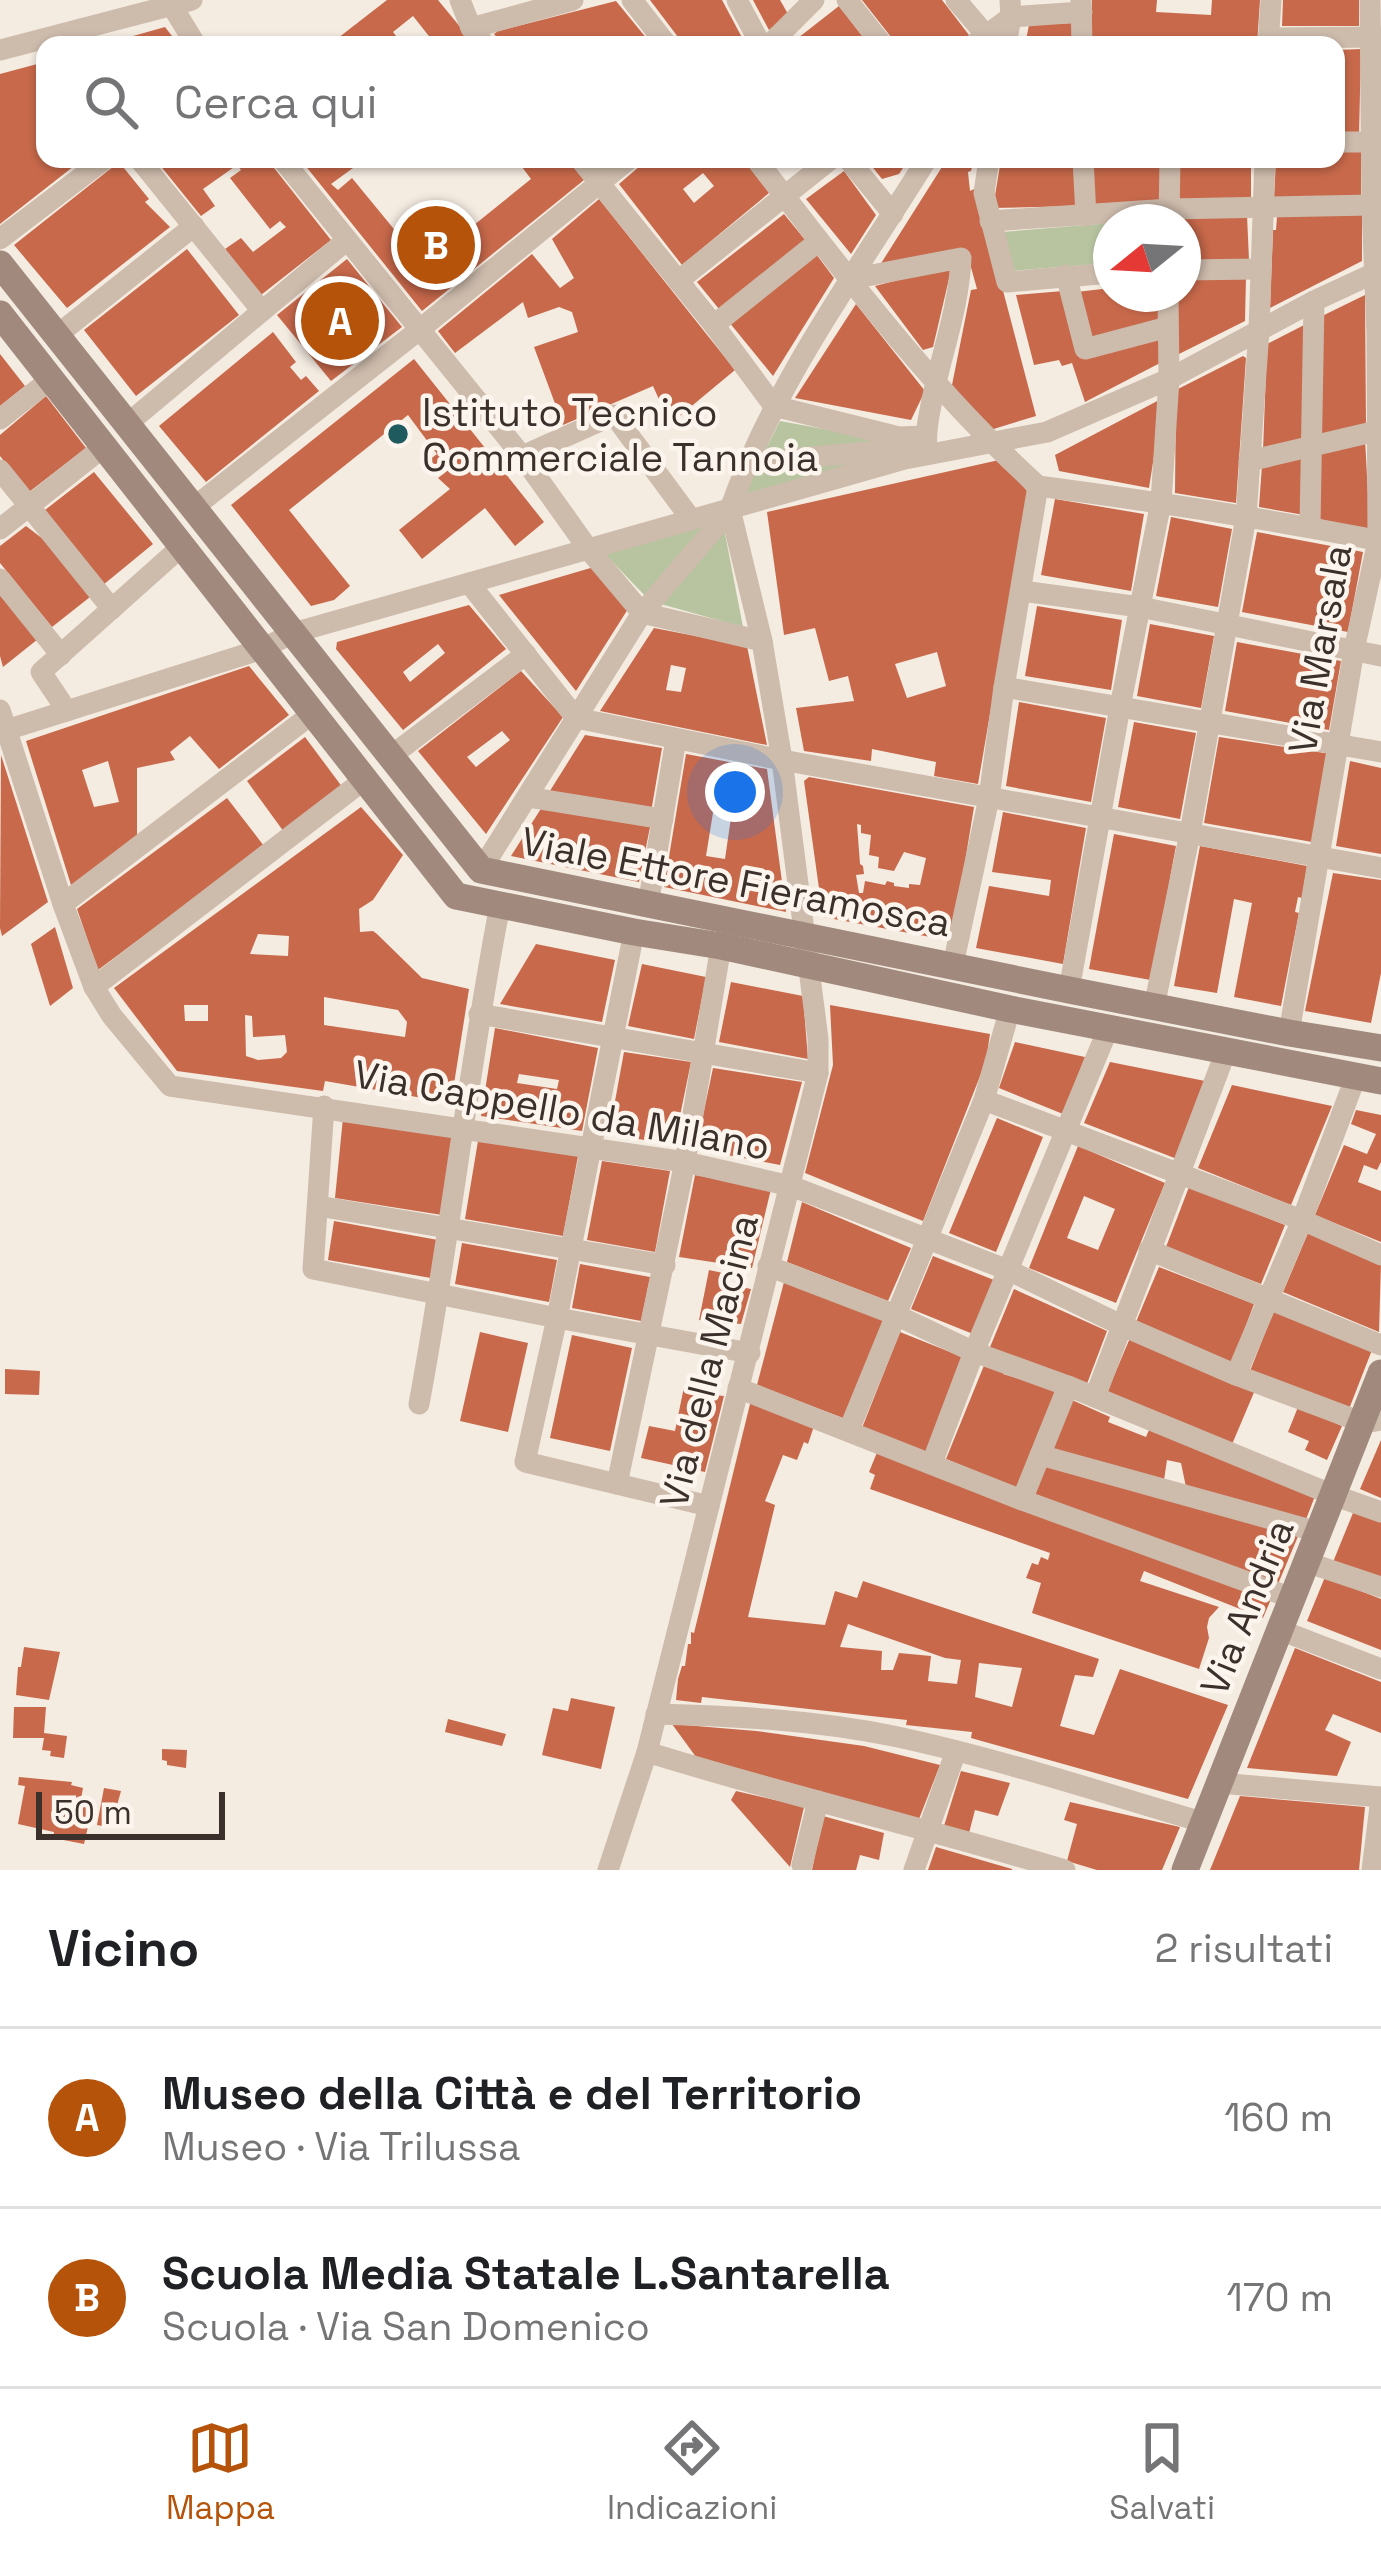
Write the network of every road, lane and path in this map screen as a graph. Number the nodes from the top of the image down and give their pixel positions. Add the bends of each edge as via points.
1 (460, 0) edge
2 (573, 0) edge
3 (632, 0) edge
4 (737, 0) edge
5 (814, 0) edge
6 (847, 0) edge
7 (956, 0) edge
8 (1271, 0) edge
9 (1370, 0) edge
10 (182, 3) edge
11 (1081, 6) edge
12 (1010, 8) edge
13 (69, 36) edge
14 (193, 36) edge
15 (478, 36) edge
16 (660, 36) edge
17 (759, 36) edge
18 (775, 36) edge
19 (876, 36) edge
20 (977, 36) edge
21 (983, 36) edge
22 (1082, 36) edge
23 (1269, 36) edge
24 (1376, 38) edge
25 (1345, 39) edge
26 (36, 44) edge
27 (0, 50) edge
28 (1345, 142) edge
29 (1377, 142) edge
30 (93, 168) edge
31 (146, 168) edge
32 (289, 168) edge
33 (588, 168) edge
34 (618, 168) edge
35 (763, 168) edge
36 (820, 168) edge
37 (855, 168) edge
38 (921, 168) edge
39 (988, 168) edge
40 (1083, 168) edge
41 (1170, 168) edge
42 (1265, 168) edge
43 (600, 182) junction
44 (784, 196) junction
45 (1169, 204) edge
46 (1372, 206) junction
47 (1263, 207) junction
48 (1201, 212) edge
49 (893, 214) junction
50 (1086, 216) junction
51 (1093, 216) edge
52 (990, 221) junction
53 (194, 226) junction
54 (0, 239) edge
55 (346, 240) junction
56 (819, 241) junction
57 (0, 265) edge
58 (1259, 269) junction
59 (1201, 270) edge
60 (1377, 272) edge
61 (1093, 274) edge
62 (1066, 275) junction
63 (851, 279) junction
64 (678, 281) junction
65 (1314, 302) junction
66 (262, 310) junction
67 (1168, 312) edge
68 (2, 319) edge
69 (714, 325) junction
70 (1168, 327) junction
71 (419, 330) junction
72 (1258, 330) junction
73 (1379, 334) edge
74 (56, 336) junction
75 (51, 379) junction
76 (1169, 379) junction
77 (936, 382) junction
78 (774, 406) junction
79 (0, 419) edge
80 (126, 425) junction
81 (1379, 430) edge
82 (991, 443) junction
83 (927, 445) junction
84 (106, 446) junction
85 (1312, 447) junction
86 (902, 448) junction
87 (522, 456) junction
88 (1249, 461) junction
89 (746, 463) junction
90 (0, 470) edge
91 (1038, 486) junction
92 (1161, 502) junction
93 (735, 504) junction
94 (29, 506) junction
95 (193, 508) junction
96 (1246, 517) junction
97 (691, 519) junction
98 (1310, 526) junction
99 (0, 529) edge
100 (1380, 541) edge
101 (182, 547) junction
102 (596, 551) junction
103 (0, 579) edge
104 (470, 583) junction
105 (1022, 591) junction
106 (1140, 607) junction
107 (112, 609) junction
108 (642, 613) junction
109 (1227, 624) junction
110 (743, 627) dead end
111 (293, 633) junction
112 (762, 641) junction
113 (262, 649) junction
114 (1354, 650) junction
115 (526, 654) junction
116 (61, 655) junction
117 (1381, 656) edge
118 (1004, 686) junction
119 (1120, 707) junction
120 (67, 711) junction
121 (312, 714) junction
122 (577, 718) junction
123 (1210, 722) junction
124 (2, 724) edge
125 (676, 739) junction
126 (1339, 744) junction
127 (1381, 751) edge
128 (391, 756) junction
129 (782, 760) junction
130 (364, 780) junction
131 (527, 796) junction
132 (989, 798) junction
133 (1102, 817) junction
134 (663, 819) junction
135 (1190, 833) junction
136 (1318, 857) junction
137 (1381, 868) edge
138 (481, 870) junction
139 (62, 904) junction
140 (500, 905) junction
141 (648, 905) junction
142 (634, 932) junction
143 (805, 935) junction
144 (721, 946) junction
145 (953, 965) junction
146 (808, 966) junction
147 (94, 988) junction
148 (1069, 990) junction
149 (1154, 1006) junction
150 (1010, 1009) junction
151 (479, 1014) junction
152 (1108, 1029) junction
153 (1289, 1033) junction
154 (612, 1038) junction
155 (1381, 1048) edge
156 (1226, 1051) junction
157 (705, 1054) junction
158 (818, 1073) junction
159 (1368, 1078) edge
160 (984, 1100) junction
161 (324, 1106) junction
162 (464, 1128) junction
163 (1066, 1131) junction
164 (589, 1150) junction
165 (686, 1162) junction
166 (1180, 1173) junction
167 (790, 1186) junction
168 (318, 1206) junction
169 (1302, 1220) junction
170 (449, 1228) junction
171 (928, 1239) junction
172 (570, 1249) junction
173 (1150, 1250) junction
174 (1381, 1255) edge
175 (665, 1265) junction
176 (769, 1266) junction
177 (1008, 1270) junction
178 (440, 1294) junction
179 (1268, 1298) junction
180 (896, 1315) junction
181 (557, 1318) junction
182 (1123, 1326) junction
183 (650, 1335) junction
184 (1381, 1345) edge
185 (974, 1352) junction
186 (750, 1353) junction
187 (1381, 1373) edge
188 (1236, 1375) junction
189 (1068, 1386) junction
190 (738, 1388) junction
191 (1095, 1397) junction
192 (419, 1404) dead end
193 (1372, 1422) edge
194 (849, 1430) junction
195 (1040, 1455) junction
196 (932, 1463) junction
197 (617, 1484) junction
198 (1333, 1496) junction
199 (1022, 1500) junction
200 (709, 1506) junction
201 (1381, 1512) edge
202 (1318, 1532) junction
203 (1306, 1562) junction
204 (1381, 1587) edge
205 (1292, 1598) junction
206 (1280, 1630) junction
207 (1381, 1670) edge
208 (656, 1714) junction
209 (956, 1751) junction
210 (647, 1752) junction
211 (1219, 1783) junction
212 (1381, 1797) edge
213 (818, 1801) junction
214 (1202, 1822) junction
215 (928, 1829) junction
216 (802, 1865) dead end
217 (1039, 1866) edge
218 (608, 1870) edge
219 (914, 1870) edge
220 (1065, 1870) edge
221 (1185, 1870) edge
222 (1372, 1870) edge

1 - 15 street
2 - 15 street
3 - 16 street
4 - 17 street
5 - 18 street
6 - 19 street
7 - 20 street
8 - 23 street
9 - 24 street, Via Marsala
10 - 13 street
10 - 14 street
11 - 12 street
11 - 22 street
12 - 21 street
24 - 25 street
24 - 29 street, Via Marsala
26 - 27 street
28 - 29 street
29 - 46 street, Via Marsala
30 - 54 street
31 - 53 street
32 - 55 street
33 - 43 street
34 - 43 street
35 - 44 street
36 - 44 street
37 - 49 street
38 - 49 street
39 - 52 street
40 - 50 street
41 - 45 street
42 - 47 street
43 - 64 street
43 - 71 street
44 - 56 street
44 - 64 street
46 - 47 street
46 - 60 street, Via Marsala
47 - 48 street
47 - 58 street
49 - 63 street
50 - 51 street
50 - 52 street
52 - 62 street via 1007,282
53 - 66 street
53 - 74 street
55 - 66 street
55 - 71 street
56 - 63 street
56 - 69 street
57 - 74 main road, Viale Ettore Fieramosca
58 - 59 street
58 - 72 street
60 - 65 street
60 - 73 street, Via Marsala
61 - 62 street
62 - 70 street via 1084,349
63 - 77 street
63 - 77 street via 961,258
63 - 78 street
64 - 69 street
65 - 72 street
65 - 85 street
66 - 80 street
67 - 70 street
68 - 75 main road
69 - 78 street
70 - 76 street
71 - 87 street
71 - 95 street
72 - 76 street
72 - 88 street
73 - 81 street, Via Marsala
74 - 80 main road, Viale Ettore Fieramosca
75 - 79 street
75 - 84 main road
76 - 82 street via 1047,432
76 - 92 street
77 - 82 street
77 - 83 street
78 - 86 street
78 - 89 street
80 - 95 main road, Viale Ettore Fieramosca
81 - 85 street
81 - 100 street, Via Marsala
82 - 83 street
82 - 91 street
83 - 86 street
84 - 94 street
84 - 101 main road
85 - 88 street
85 - 98 street
86 - 89 street
86 - 93 street
87 - 97 street via 614,415
87 - 102 street
88 - 96 street
89 - 93 street
90 - 94 street
91 - 92 street
91 - 105 street
92 - 96 street
92 - 106 street
93 - 97 street
93 - 108 street
93 - 112 street, Via della Macina
94 - 99 street
94 - 107 street
95 - 111 main road, Viale Ettore Fieramosca
96 - 98 street
96 - 109 street
97 - 102 street
98 - 100 street
100 - 114 street, Via Marsala
101 - 107 street
101 - 113 main road
102 - 104 street
102 - 108 street
103 - 116 street
104 - 111 street
104 - 115 street
105 - 106 street
105 - 118 street
106 - 109 street
106 - 119 street
107 - 116 street
108 - 112 street
108 - 122 street
109 - 114 street
109 - 123 street
110 - 112 street
111 - 113 street
111 - 128 main road, Viale Ettore Fieramosca
112 - 129 street, Via della Macina
113 - 120 street
113 - 121 main road
114 - 117 street
114 - 126 street, Via Marsala
115 - 122 street
115 - 128 street
116 - 120 street via 41,672
118 - 119 street
118 - 132 street
119 - 123 street
119 - 133 street
120 - 124 street
121 - 130 main road
121 - 139 street
122 - 125 street
122 - 131 street
123 - 126 street
123 - 135 street
124 - 139 street, Via Cappello da Milano
125 - 129 street
125 - 134 street
126 - 127 street
126 - 136 street, Via Marsala
128 - 138 main road, Viale Ettore Fieramosca
129 - 132 street
129 - 143 street, Via della Macina
130 - 140 main road, Viale Ettore Fieramosca via 456,896
130 - 147 street
131 - 134 street
131 - 138 street
132 - 133 street
132 - 145 street
133 - 135 street
133 - 148 street
134 - 141 street
135 - 136 street
135 - 149 street
136 - 137 street
136 - 153 street, Via Marsala
138 - 141 main road, Viale Ettore Fieramosca
139 - 147 street, Via Cappello da Milano
140 - 142 main road, Viale Ettore Fieramosca
140 - 151 street
141 - 143 main road, Viale Ettore Fieramosca
142 - 144 main road, Viale Ettore Fieramosca
142 - 154 street
143 - 145 main road, Viale Ettore Fieramosca
143 - 146 street, Via della Macina
144 - 146 main road, Viale Ettore Fieramosca
144 - 157 street
145 - 148 main road, Viale Ettore Fieramosca
146 - 150 main road, Viale Ettore Fieramosca
146 - 158 street, Via della Macina
147 - 161 street, Via Cappello da Milano via 170,1085
148 - 149 main road, Viale Ettore Fieramosca
149 - 153 main road, Viale Ettore Fieramosca
150 - 152 main road, Viale Ettore Fieramosca
150 - 160 street
151 - 154 street
151 - 162 street
152 - 156 main road, Viale Ettore Fieramosca
152 - 163 street
153 - 155 main road, Viale Ettore Fieramosca
154 - 157 street
154 - 164 street
156 - 159 main road, Viale Ettore Fieramosca
156 - 166 street
157 - 158 street
157 - 165 street
158 - 167 street, Via della Macina
159 - 169 street
160 - 163 street
160 - 171 street
161 - 162 street, Via Cappello da Milano
161 - 168 street
162 - 164 street, Via Cappello da Milano
162 - 170 street
163 - 166 street
163 - 177 street
164 - 165 street, Via Cappello da Milano
164 - 172 street
165 - 167 street, Via Cappello da Milano
165 - 175 street
166 - 169 street
166 - 173 street
167 - 171 street, Via Cappello da Milano
167 - 176 street, Via della Macina
168 - 170 street
168 - 178 street via 313,1269
169 - 174 street
169 - 179 street
170 - 172 street
170 - 178 street
171 - 177 street, Via Cappello da Milano
171 - 180 street
172 - 175 street
172 - 181 street
173 - 179 street
173 - 182 street
175 - 183 street
176 - 180 street
176 - 186 street, Via della Macina
177 - 182 street, Via Cappello da Milano
177 - 185 street
178 - 181 street
178 - 192 street
179 - 184 street
179 - 188 street
180 - 185 street
180 - 194 street
181 - 183 street
181 - 197 street via 525,1462
182 - 188 street, Via Cappello da Milano
182 - 191 street
183 - 186 street
183 - 197 street
185 - 189 street
185 - 196 street
186 - 190 street, Via della Macina
187 - 193 main road, Via Andria
188 - 193 street, Via Cappello da Milano
189 - 191 street
189 - 195 street
190 - 194 street
190 - 200 street, Via della Macina
191 - 198 street
193 - 198 main road, Via Andria
194 - 196 street
195 - 199 street
195 - 202 street
196 - 199 street
197 - 200 street
198 - 201 street
198 - 202 main road, Via Andria
199 - 205 street
200 - 208 street, Via della Macina
202 - 203 main road, Via Andria
203 - 204 street
203 - 205 main road, Via Andria
205 - 206 main road, Via Andria
206 - 207 street
206 - 211 main road, Via Andria
208 - 209 street via 758,1718
208 - 210 street, Via della Macina
209 - 214 street
209 - 215 street
210 - 213 street
210 - 218 street, Via della Macina
211 - 212 street
211 - 214 main road, Via Andria
212 - 222 street
213 - 215 street
213 - 216 street
214 - 221 main road, Via Andria
215 - 217 street
215 - 219 street
217 - 220 street

